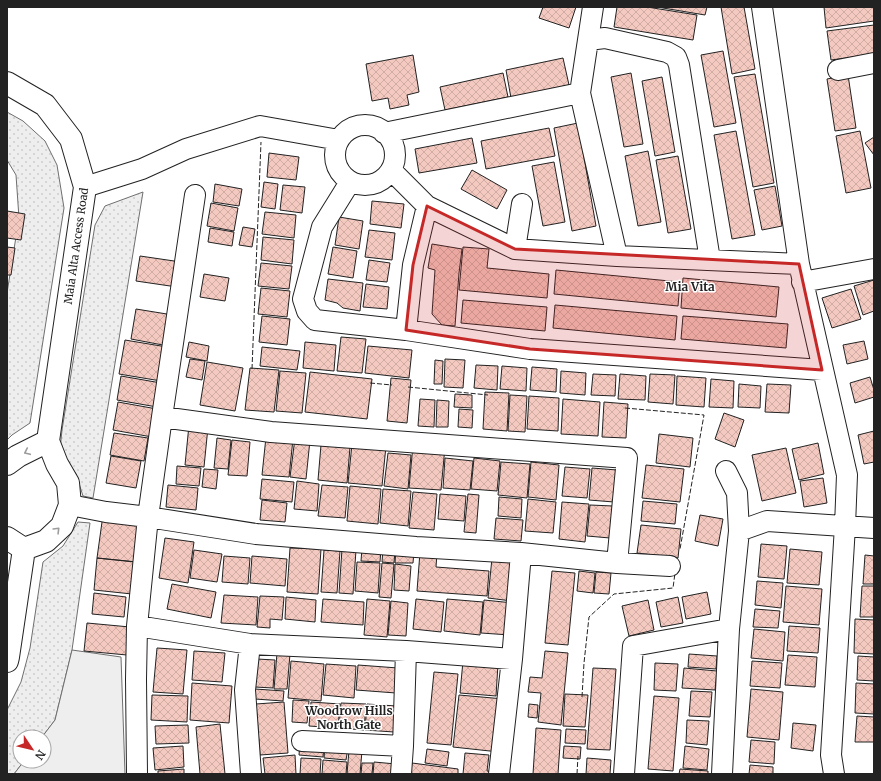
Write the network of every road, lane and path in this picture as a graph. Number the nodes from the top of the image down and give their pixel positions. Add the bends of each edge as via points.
1 (593, 7) edge
2 (762, 7) edge
3 (588, 40) junction
4 (874, 63) edge
5 (838, 70) dead end
6 (7, 82) edge
7 (580, 93) junction
8 (384, 133) junction
9 (339, 140) junction
10 (391, 170) junction
11 (350, 182) junction
12 (85, 187) junction
13 (195, 196) dead end
14 (522, 204) dead end
15 (427, 206) junction
16 (515, 249) junction
17 (616, 256) junction
18 (710, 260) junction
19 (874, 269) edge
20 (800, 273) junction
21 (406, 330) junction
22 (822, 370) junction
23 (162, 417) junction
24 (48, 441) junction
25 (7, 464) edge
26 (726, 471) dead end
27 (70, 505) junction
28 (148, 517) junction
29 (845, 526) junction
30 (874, 528) edge
31 (739, 531) junction
32 (16, 544) edge
33 (522, 553) junction
34 (617, 563) junction
35 (670, 566) dead end
36 (137, 626) junction
37 (730, 629) junction
38 (250, 644) junction
39 (406, 651) junction
40 (512, 659) junction
41 (7, 661) edge
42 (302, 741) dead end
43 (403, 746) junction
44 (137, 774) edge
45 (251, 774) edge
46 (402, 774) edge
47 (499, 774) edge
48 (624, 774) edge
49 (722, 774) edge
50 (834, 774) edge

1 - 3 street
2 - 20 street
3 - 7 street
3 - 18 street via 605,38 667,52 676,57 680,65
4 - 5 street
6 - 12 street, Maia Alta Access Road via 45,105 71,139
7 - 8 street
7 - 17 street
8 - 9 street via 369,126 357,126
8 - 10 street via 394,148 395,159
9 - 11 street via 335,152 336,164 341,174
9 - 12 street via 260,126 186,149 142,169
10 - 11 street via 383,179 373,184 361,185
10 - 15 street
11 - 21 street via 322,227 303,299 307,311 315,320
12 - 24 street, Maia Alta Access Road
13 - 23 street
14 - 16 street
15 - 16 street
15 - 21 street via 413,265
16 - 17 street
17 - 18 street
18 - 20 street
19 - 20 street
20 - 22 street
21 - 22 street via 530,349
22 - 29 street via 846,475
23 - 28 street
23 - 34 street via 271,432 627,458
24 -> 25 street
24 - 27 street, Maia Alta Access Road via 68,483
26 - 31 street via 737,493
27 - 28 street
32 -> 27 street, Maia Alta Access Road via 46,541 62,526
28 - 33 street via 256,534
28 - 36 street
29 - 30 street
29 - 31 street via 767,521
29 - 50 street via 831,755
31 - 37 street
32 - 41 street, Maia Alta Access Road via 10,650
33 - 34 street
33 - 40 street
34 - 35 street
36 - 38 street
36 - 44 street
37 - 48 street via 633,646
37 - 49 street
38 - 39 street
38 - 45 street via 245,690
39 - 40 street
39 - 43 street
40 - 47 street
42 - 43 street
43 - 46 street

